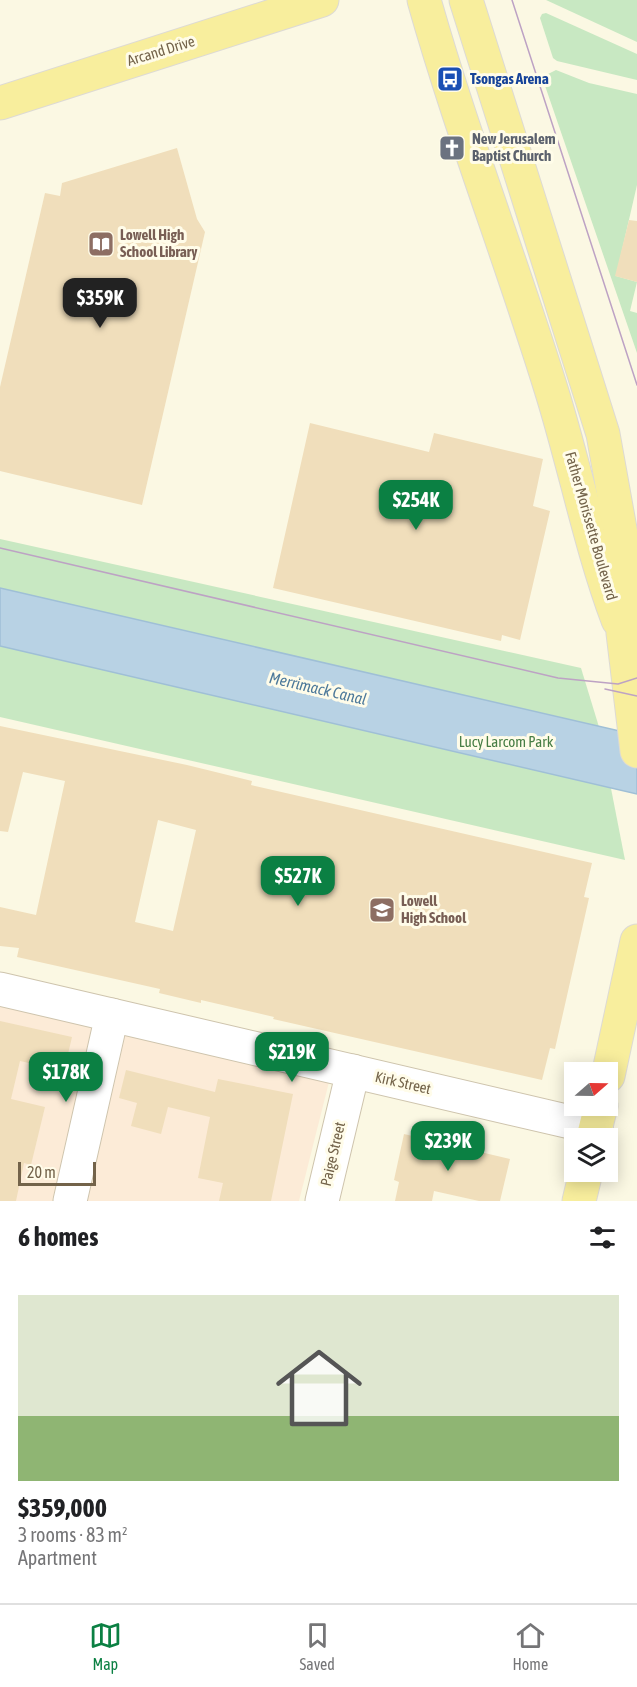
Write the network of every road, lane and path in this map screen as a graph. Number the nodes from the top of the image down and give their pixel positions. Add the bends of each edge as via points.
1 (322, 0) edge
2 (424, 0) edge
3 (466, 0) edge
4 (0, 103) edge
5 (623, 633) junction
6 (632, 674) edge
7 (635, 740) edge
8 (637, 941) edge
9 (0, 989) edge
10 (112, 1015) junction
11 (611, 1062) edge
12 (353, 1071) junction
13 (597, 1124) edge
14 (584, 1182) edge
15 (70, 1201) edge
16 (322, 1201) edge
17 (579, 1201) edge

1 - 4 main road, Arcand Drive
2 - 5 main road, Father Morissette Boulevard via 551,387 600,569
3 - 5 main road, Father Morissette Boulevard via 603,434 627,568
5 - 6 main road
6 - 7 main road
8 - 11 main road
9 - 10 street, Kirk Street
10 - 12 street, Kirk Street
10 - 15 street
12 - 13 street, Kirk Street
12 - 16 street, Paige Street
14 - 17 main road

